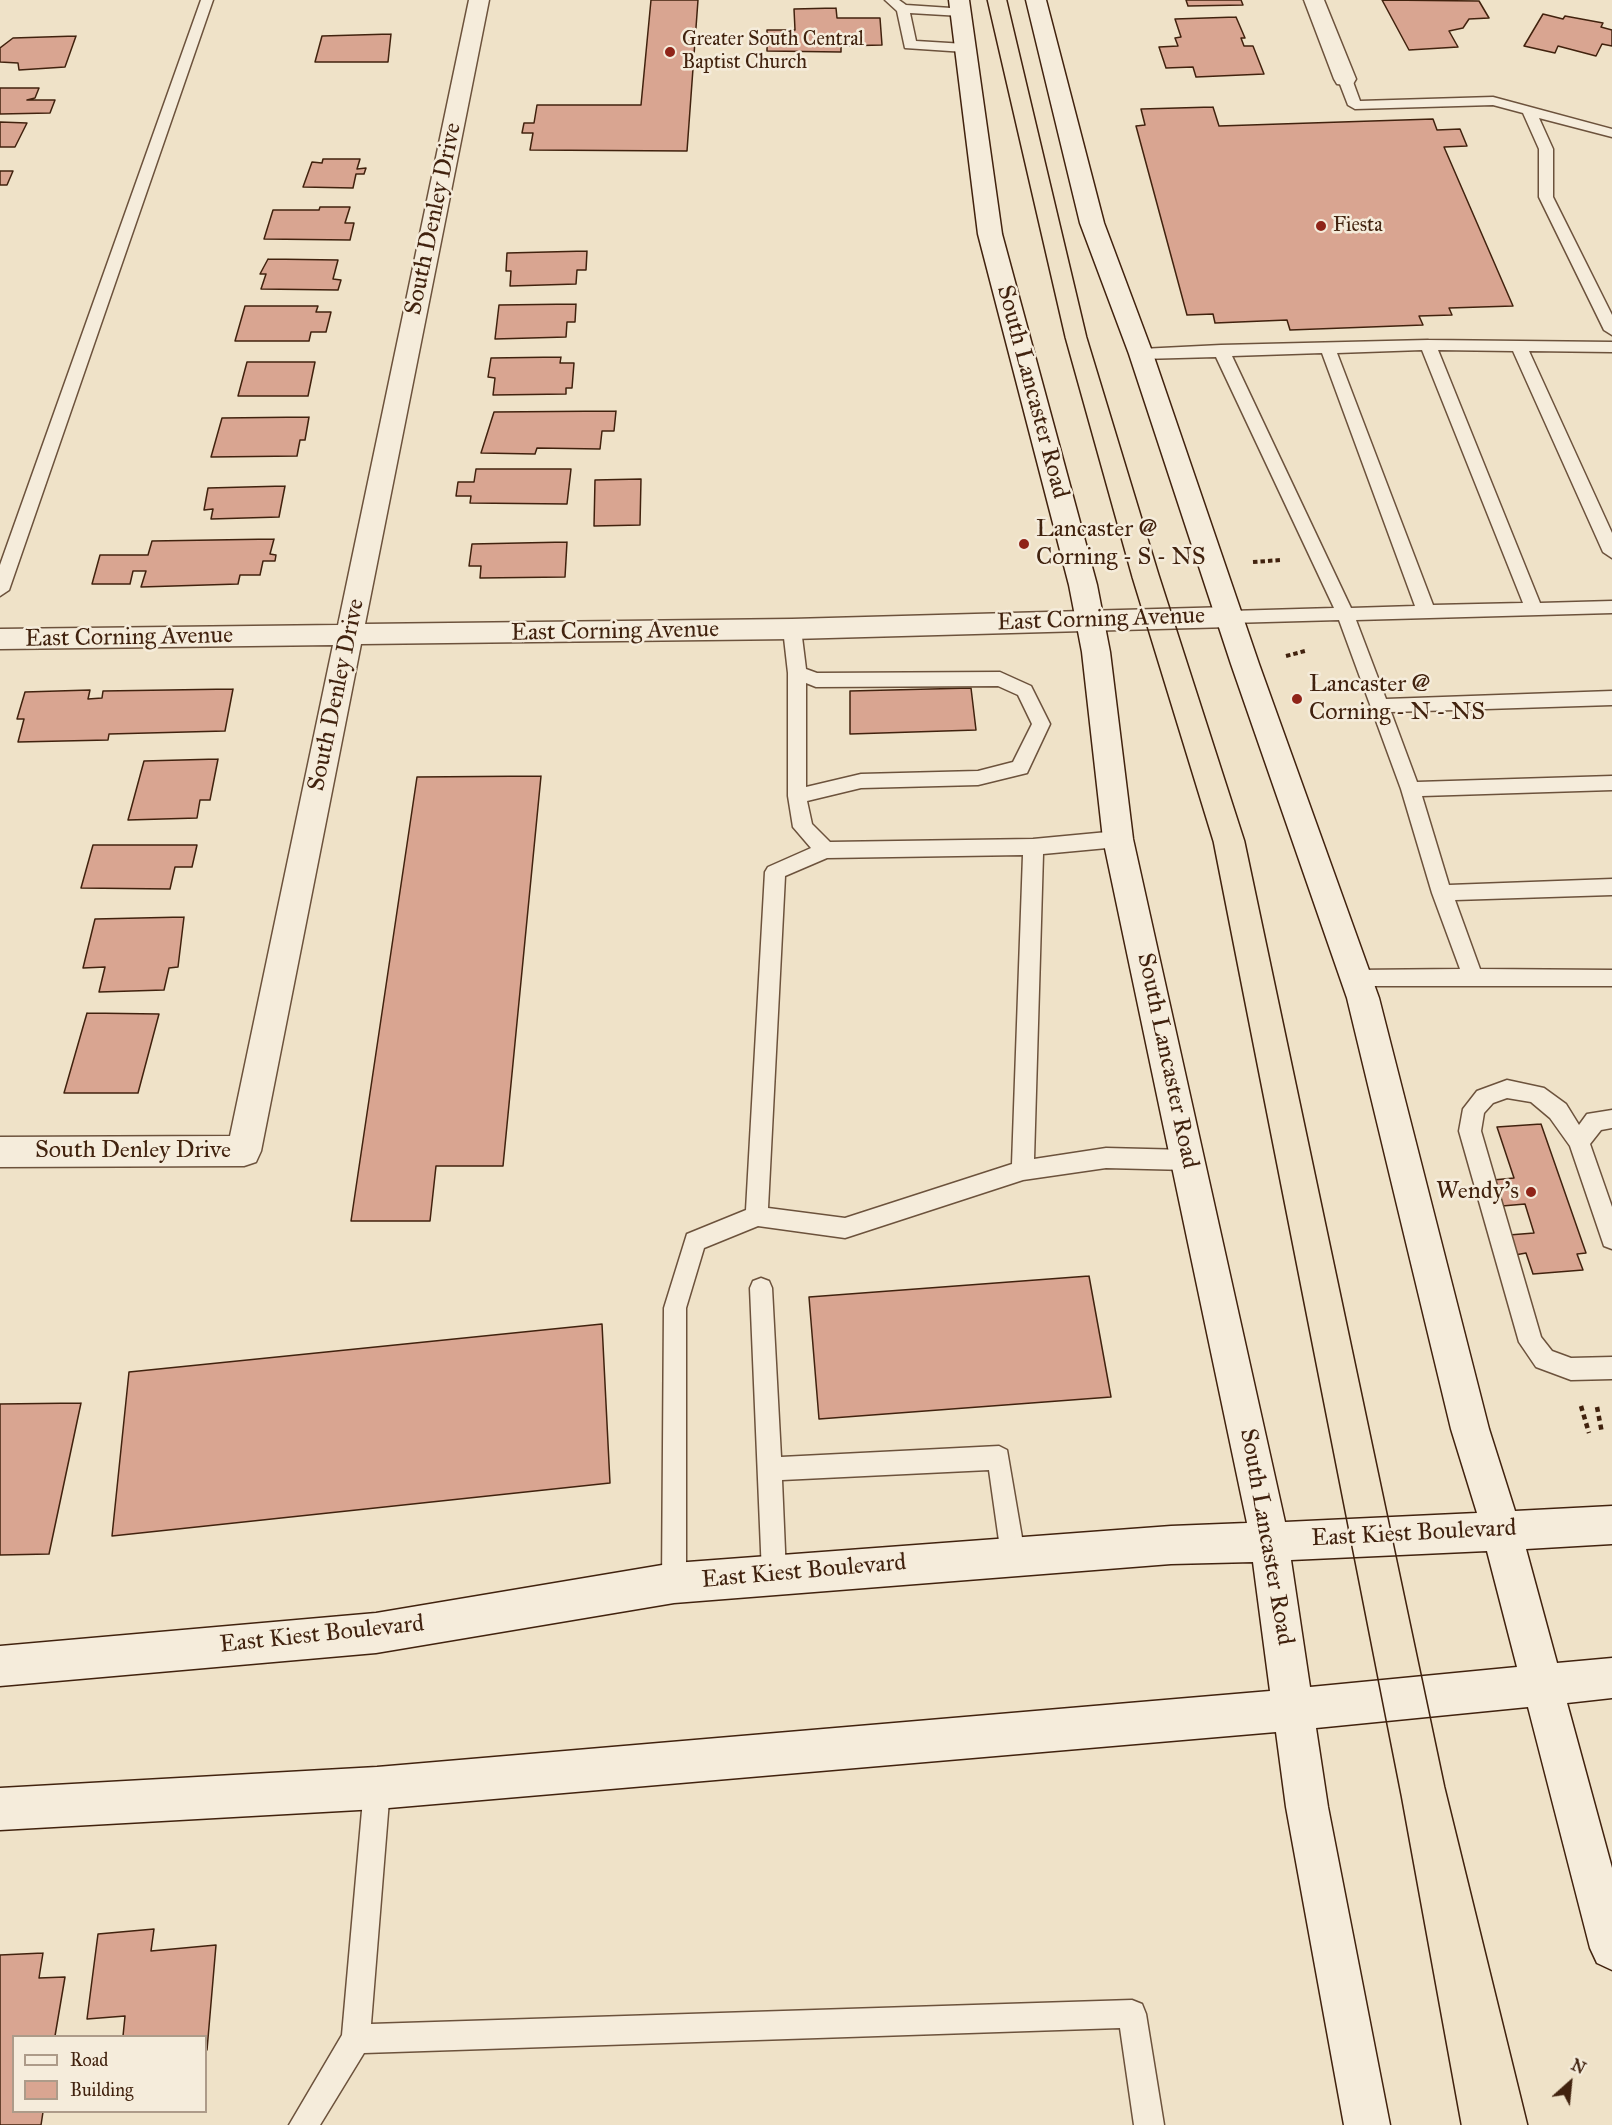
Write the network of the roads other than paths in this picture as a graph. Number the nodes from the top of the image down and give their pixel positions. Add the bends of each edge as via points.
1 (207, 0) edge
2 (479, 0) edge
3 (891, 0) edge
4 (1035, 0) edge
5 (1314, 0) edge
6 (960, 6) edge
7 (903, 9) junction
8 (965, 48) junction
9 (1345, 79) joint
10 (1528, 109) junction
11 (1612, 133) edge
12 (1612, 330) edge
13 (1428, 345) junction
14 (1518, 345) junction
15 (1327, 347) junction
16 (1612, 347) edge
17 (1221, 350) junction
18 (1140, 354) junction
19 (1612, 552) edge
20 (0, 590) edge
21 (1612, 608) edge
22 (1534, 609) junction
23 (1426, 611) junction
24 (1345, 613) junction
25 (1230, 617) junction
26 (1090, 621) junction
27 (792, 629) junction
28 (350, 635) junction
29 (0, 639) edge
30 (797, 673) junction
31 (1612, 698) edge
32 (1378, 706) junction
33 (1612, 783) edge
34 (1410, 789) junction
35 (796, 796) junction
36 (1118, 839) junction
37 (1033, 847) junction
38 (825, 850) junction
39 (1612, 887) edge
40 (1442, 893) junction
41 (1473, 977) junction
42 (1355, 978) junction
43 (1612, 978) edge
44 (1612, 1119) edge
45 (1579, 1142) junction
46 (0, 1152) edge
47 (1188, 1160) junction
48 (1023, 1170) junction
49 (757, 1216) junction
50 (1612, 1239) edge
51 (761, 1288) dead end
52 (1612, 1368) edge
53 (771, 1469) junction
54 (1612, 1525) edge
55 (1501, 1530) junction
56 (1269, 1540) junction
57 (1013, 1555) junction
58 (774, 1574) junction
59 (674, 1583) junction
60 (0, 1666) edge
61 (1612, 1678) edge
62 (1542, 1684) junction
63 (1294, 1708) junction
64 (377, 1788) junction
65 (0, 1809) edge
66 (1612, 1948) edge
67 (356, 2039) junction
68 (304, 2125) edge
69 (1149, 2125) edge
70 (1367, 2125) edge

1 - 20 lane
2 - 28 main road, South Denley Drive
3 - 7 lane
4 - 18 main road via 1092,223
5 - 9 main road
6 - 7 lane
6 - 8 main road, South Lancaster Road
7 - 8 lane via 910,45
8 - 26 main road, South Lancaster Road via 990,234
9 - 10 lane via 1355,105 1493,101
10 - 11 lane
10 - 12 lane via 1546,150 1546,197
13 - 14 lane
13 - 15 lane
13 - 22 lane
14 - 16 lane
14 - 19 lane
15 - 17 lane
15 - 23 lane
17 - 18 lane
17 - 24 lane
18 - 25 main road
21 - 22 lane
22 - 23 lane
23 - 24 lane
24 - 25 lane
24 - 32 lane
25 - 26 main road, East Corning Avenue
25 - 42 main road
26 - 27 main road, East Corning Avenue
26 - 36 main road, South Lancaster Road
27 - 28 main road, East Corning Avenue
27 - 30 lane
28 - 29 main road, East Corning Avenue
28 - 46 main road, South Denley Drive via 244,1151
30 - 35 lane
30 - 35 lane via 816,680 1000,679 1025,691 1041,724 1020,768 978,778 861,781
31 - 32 lane
32 - 34 lane
33 - 34 lane
34 - 40 lane
35 - 38 lane via 803,827
36 - 37 lane
36 - 47 main road, South Lancaster Road
37 - 38 lane
37 - 48 lane
38 - 49 lane via 775,872
39 - 40 lane
40 - 41 lane
41 - 42 lane
41 - 43 lane
42 - 55 main road via 1470,1429
44 - 45 lane via 1595,1121
45 - 50 lane
45 - 52 lane via 1558,1111 1536,1094 1507,1089 1485,1097 1474,1109 1470,1131 1531,1342 1544,1359 1571,1369
47 - 48 lane via 1106,1158
47 - 56 main road, South Lancaster Road
48 - 49 lane via 844,1228
49 - 59 lane via 695,1241 675,1308
51 - 53 lane
53 - 57 lane via 999,1458
53 - 58 lane
54 - 55 main road, East Kiest Boulevard
55 - 56 main road, East Kiest Boulevard
55 - 62 main road
56 - 57 main road, East Kiest Boulevard
56 - 63 main road, South Lancaster Road
57 - 58 main road, East Kiest Boulevard
58 - 59 main road, East Kiest Boulevard
59 - 60 main road, East Kiest Boulevard via 376,1633
61 - 62 main road
62 - 63 main road
62 - 66 main road
63 - 64 main road
63 - 70 main road, South Lancaster Road via 1307,1807
64 - 65 main road
64 - 67 lane
67 - 68 lane
67 - 69 lane via 1132,2014

